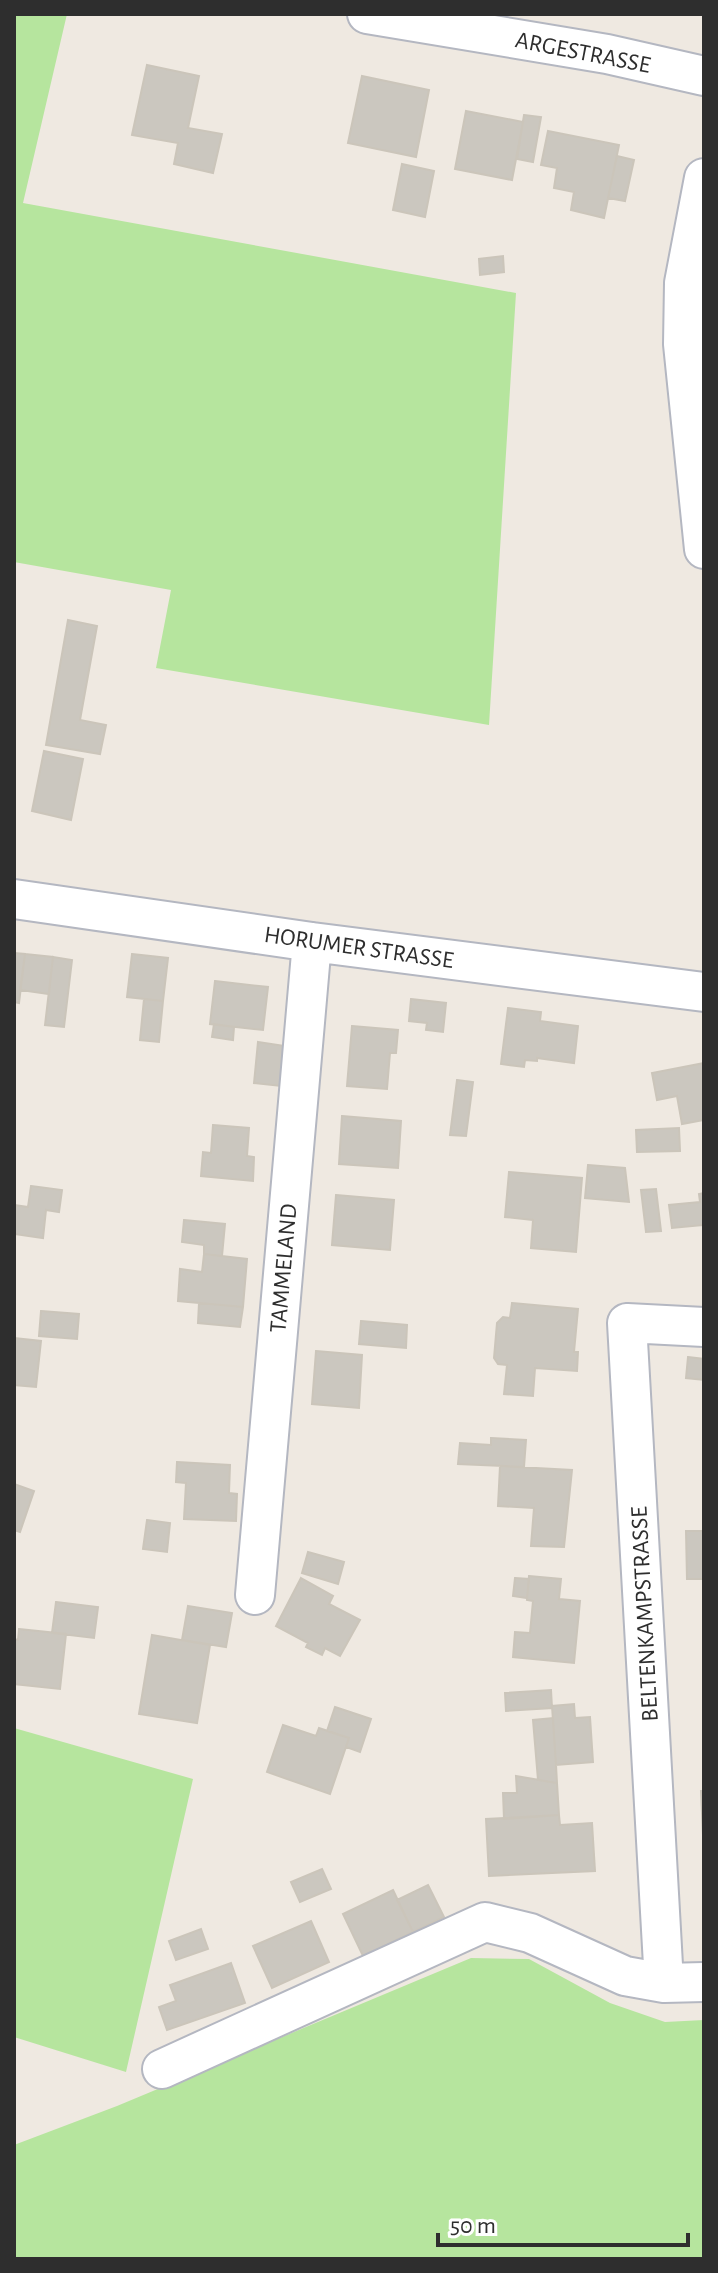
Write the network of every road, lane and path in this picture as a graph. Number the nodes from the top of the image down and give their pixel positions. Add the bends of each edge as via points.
1 (367, 14) edge
2 (704, 76) edge
3 (704, 178) edge
4 (694, 285) edge
5 (704, 549) edge
6 (14, 899) edge
7 (312, 942) junction
8 (704, 992) edge
9 (704, 1327) edge
10 (255, 1595) dead end
11 (704, 1982) edge
12 (664, 1983) junction
13 (162, 2069) dead end

1 - 2 street, ARGESTRASSE via 607,54
3 - 4 street
4 - 5 street via 683,344
6 - 7 street, HORUMER STRASSE
7 - 8 street, HORUMER STRASSE
7 - 10 street, TAMMELAND
9 - 12 street, BELTENKAMPSTRASSE via 627,1323
11 - 12 street
12 - 13 street via 625,1976 530,1933 485,1922

